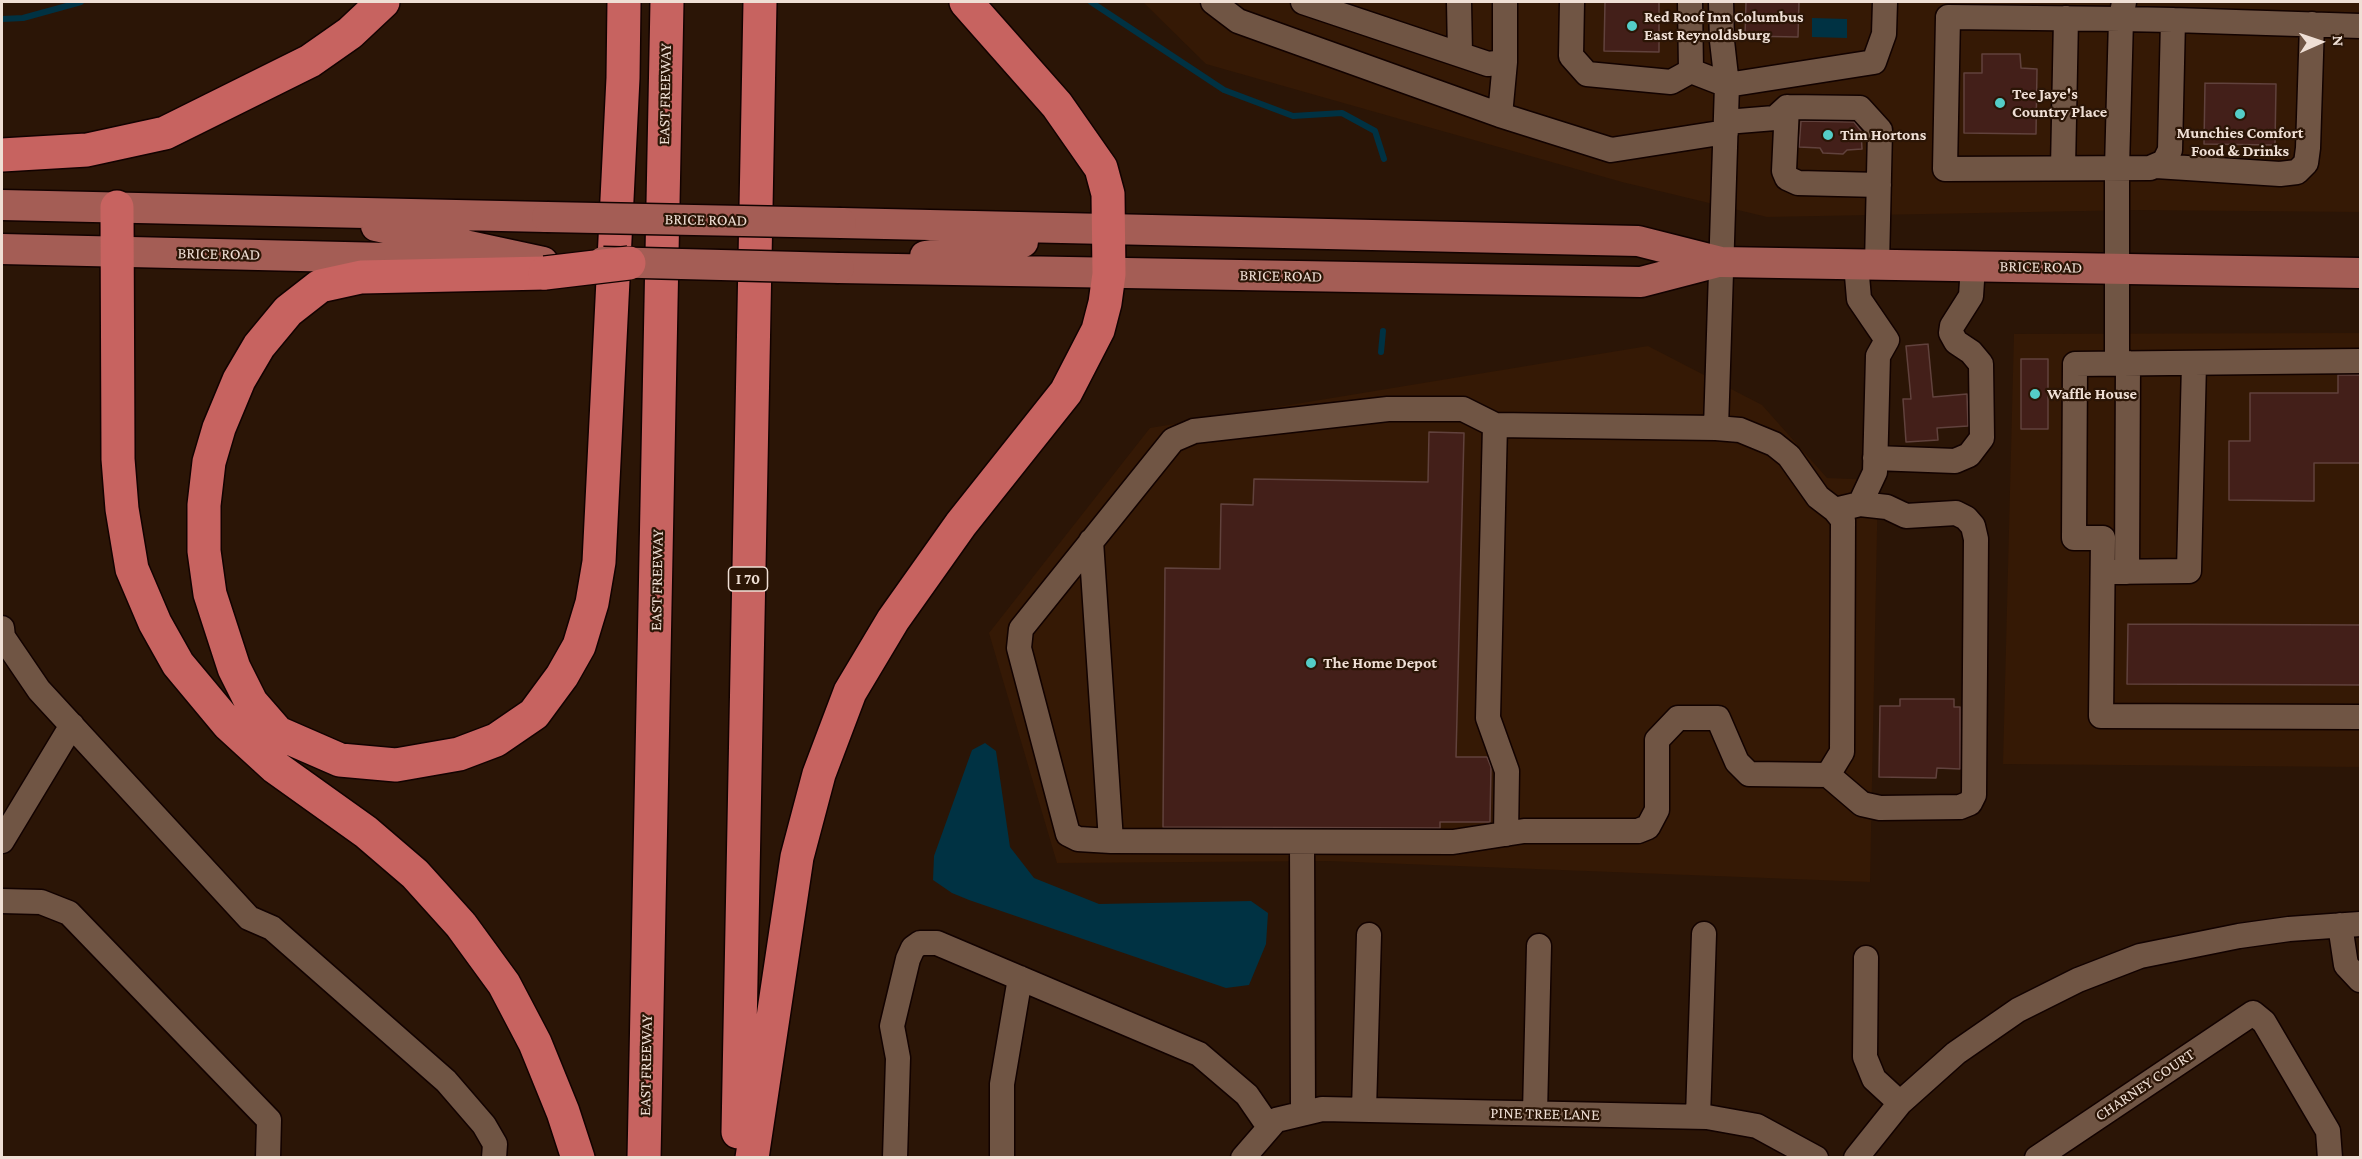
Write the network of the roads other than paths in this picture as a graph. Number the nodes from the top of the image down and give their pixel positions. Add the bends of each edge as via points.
1 (382, 2) edge
2 (624, 2) edge
3 (667, 2) edge
4 (760, 2) edge
5 (966, 2) edge
6 (1213, 2) edge
7 (1303, 2) edge
8 (1459, 2) edge
9 (1505, 2) edge
10 (1572, 2) edge
11 (1690, 2) edge
12 (1722, 2) edge
13 (1884, 2) edge
14 (2123, 10) edge
15 (1238, 11) edge
16 (2232, 12) edge
17 (2066, 18) junction
18 (2173, 20) junction
19 (2312, 24) junction
20 (2361, 26) edge
21 (1460, 54) junction
22 (1505, 62) junction
23 (1691, 70) junction
24 (1727, 85) junction
25 (1787, 106) junction
26 (1500, 115) junction
27 (1726, 127) junction
28 (2, 155) edge
29 (2156, 166) junction
30 (2063, 168) junction
31 (2117, 168) junction
32 (1879, 185) junction
33 (2, 205) edge
34 (117, 207) junction
35 (302, 211) junction
36 (1109, 230) junction
37 (2, 249) edge
38 (117, 252) junction
39 (1720, 262) junction
40 (629, 263) joint
41 (1867, 264) junction
42 (1973, 266) junction
43 (544, 268) junction
44 (839, 268) junction
45 (2117, 269) junction
46 (2361, 273) edge
47 (1109, 274) junction
48 (2361, 361) edge
49 (2122, 363) junction
50 (2194, 363) junction
51 (1495, 425) junction
52 (1716, 428) junction
53 (1875, 458) junction
54 (1860, 504) junction
55 (1835, 510) junction
56 (1091, 541) junction
57 (2103, 572) junction
58 (2127, 572) junction
59 (2, 628) edge
60 (2361, 717) edge
61 (72, 725) junction
62 (1828, 775) junction
63 (1506, 834) junction
64 (2, 841) edge
65 (1111, 841) junction
66 (1302, 842) junction
67 (2, 901) edge
68 (2350, 924) edge
69 (1704, 934) dead end
70 (1368, 935) dead end
71 (1539, 946) dead end
72 (1866, 958) dead end
73 (1020, 978) junction
74 (2361, 980) edge
75 (1900, 1104) junction
76 (1364, 1110) junction
77 (1303, 1112) junction
78 (1535, 1113) junction
79 (1698, 1117) junction
80 (1269, 1127) junction
81 (268, 1158) edge
82 (494, 1158) edge
83 (578, 1158) edge
84 (644, 1158) edge
85 (737, 1158) edge
86 (752, 1158) edge
87 (896, 1158) edge
88 (1002, 1158) edge
89 (1243, 1158) edge
90 (1816, 1158) edge
91 (1856, 1158) edge
92 (2037, 1158) edge
93 (2330, 1158) edge

1 - 28 highway via 350,33 310,61 165,133 87,150
2 - 43 highway via 600,550 592,603 579,646 534,714 496,740 459,754 396,765 340,760 278,733 250,702 234,669 210,594 204,551 208,462 238,380 288,311 320,286 362,277
3 - 84 highway, EAST FREEWAY
4 - 85 highway, I 70
5 - 36 highway via 1083,139 1101,168 1108,194
6 - 15 street
7 - 21 street
8 - 21 street
9 - 22 street
10 - 23 street via 1571,56 1587,75 1671,82
11 - 23 street
12 - 24 street
13 - 24 street via 1884,34 1874,63
14 - 17 street
14 - 18 street
14 - 31 street
15 - 26 street
16 - 18 street
16 - 19 street
17 - 30 street
17 - 30 street via 1948,17 1947,29 1945,169
18 - 29 street via 2170,150 2164,162
19 - 20 street
19 - 29 street via 2308,148 2306,163 2297,172
21 - 22 street via 1488,64
22 - 26 street
23 - 24 street
24 - 27 street
25 - 27 street via 1775,117
25 - 32 street via 1860,108 1880,130
25 - 32 street via 1787,178 1798,183
26 - 27 street via 1611,150
27 - 39 street
29 - 31 street
30 - 31 street
31 - 45 street
32 - 41 street
33 - 34 main road, BRICE ROAD
34 - 35 main road, BRICE ROAD
34 - 38 highway
35 - 36 main road, BRICE ROAD, bridge
35 - 43 main road, BRICE ROAD
36 - 39 main road, BRICE ROAD via 1638,241
36 - 44 main road, BRICE ROAD
36 - 47 highway
37 - 38 main road, BRICE ROAD
38 - 43 main road, BRICE ROAD
38 - 83 highway via 118,459 122,509 132,569 156,623 178,664 228,724 275,767 366,832 415,874 461,925 504,984 535,1043
39 - 41 main road, BRICE ROAD
39 - 47 main road, BRICE ROAD via 1641,282
39 - 52 street
40 - 43 highway, bridge
40 - 44 main road, BRICE ROAD, bridge
41 - 42 main road, BRICE ROAD
41 - 53 street via 1859,299 1887,340 1878,356
42 - 45 main road, BRICE ROAD
42 - 53 street via 1971,296 1951,333 1981,364 1982,438 1970,455 1955,461
44 - 47 main road, BRICE ROAD
45 - 46 main road, BRICE ROAD
45 - 49 street
47 - 86 highway via 1098,330 1066,392 961,524 893,620 850,692 819,774 796,857
48 - 50 street
49 - 50 street
49 - 57 street via 2075,364 2074,538 2103,537
49 - 58 street
50 - 58 street via 2189,571
51 - 52 street
51 - 56 street via 1463,409 1388,409 1194,431 1173,440
51 - 63 street via 1488,718 1508,771
52 - 55 street via 1740,430 1774,444 1789,456 1818,497
53 - 54 street via 1875,472
54 - 55 street
54 - 62 street via 1887,507 1906,516 1956,513 1973,526 1977,539 1974,795 1970,803 1960,807 1880,808 1862,804
55 - 62 street via 1843,520 1844,536 1842,752
56 - 65 street
56 - 65 street via 1021,629 1019,648 1068,834 1078,839
57 - 58 street
57 - 60 street via 2101,716
59 - 61 street via 3,637 39,690
61 - 64 street
61 - 82 street via 249,918 272,928 446,1082 484,1125 495,1144
62 - 63 street via 1749,774 1737,762 1718,718 1678,718 1657,740 1657,810 1648,827 1638,831
63 - 66 street via 1453,842
65 - 66 street
66 - 77 street
67 - 81 street via 41,902 69,913 269,1120
68 - 74 street via 2346,965
68 - 75 street via 2239,936 2140,956 2078,980 2018,1010 1956,1053
69 - 79 street
70 - 76 street
71 - 78 street
72 - 75 street via 1865,1058 1874,1079
73 - 80 street via 1199,1054 1247,1095
73 - 87 street via 937,943 920,943 913,948 892,1026 898,1058
73 - 88 street via 1002,1084
75 - 91 street
76 - 77 street, PINE TREE LANE
76 - 78 street, PINE TREE LANE
77 - 80 street, PINE TREE LANE via 1276,1120
78 - 79 street, PINE TREE LANE
79 - 90 street, PINE TREE LANE via 1757,1126
80 - 89 street
92 - 93 street, CHARNEY COURT via 2253,1013 2264,1022 2328,1131

